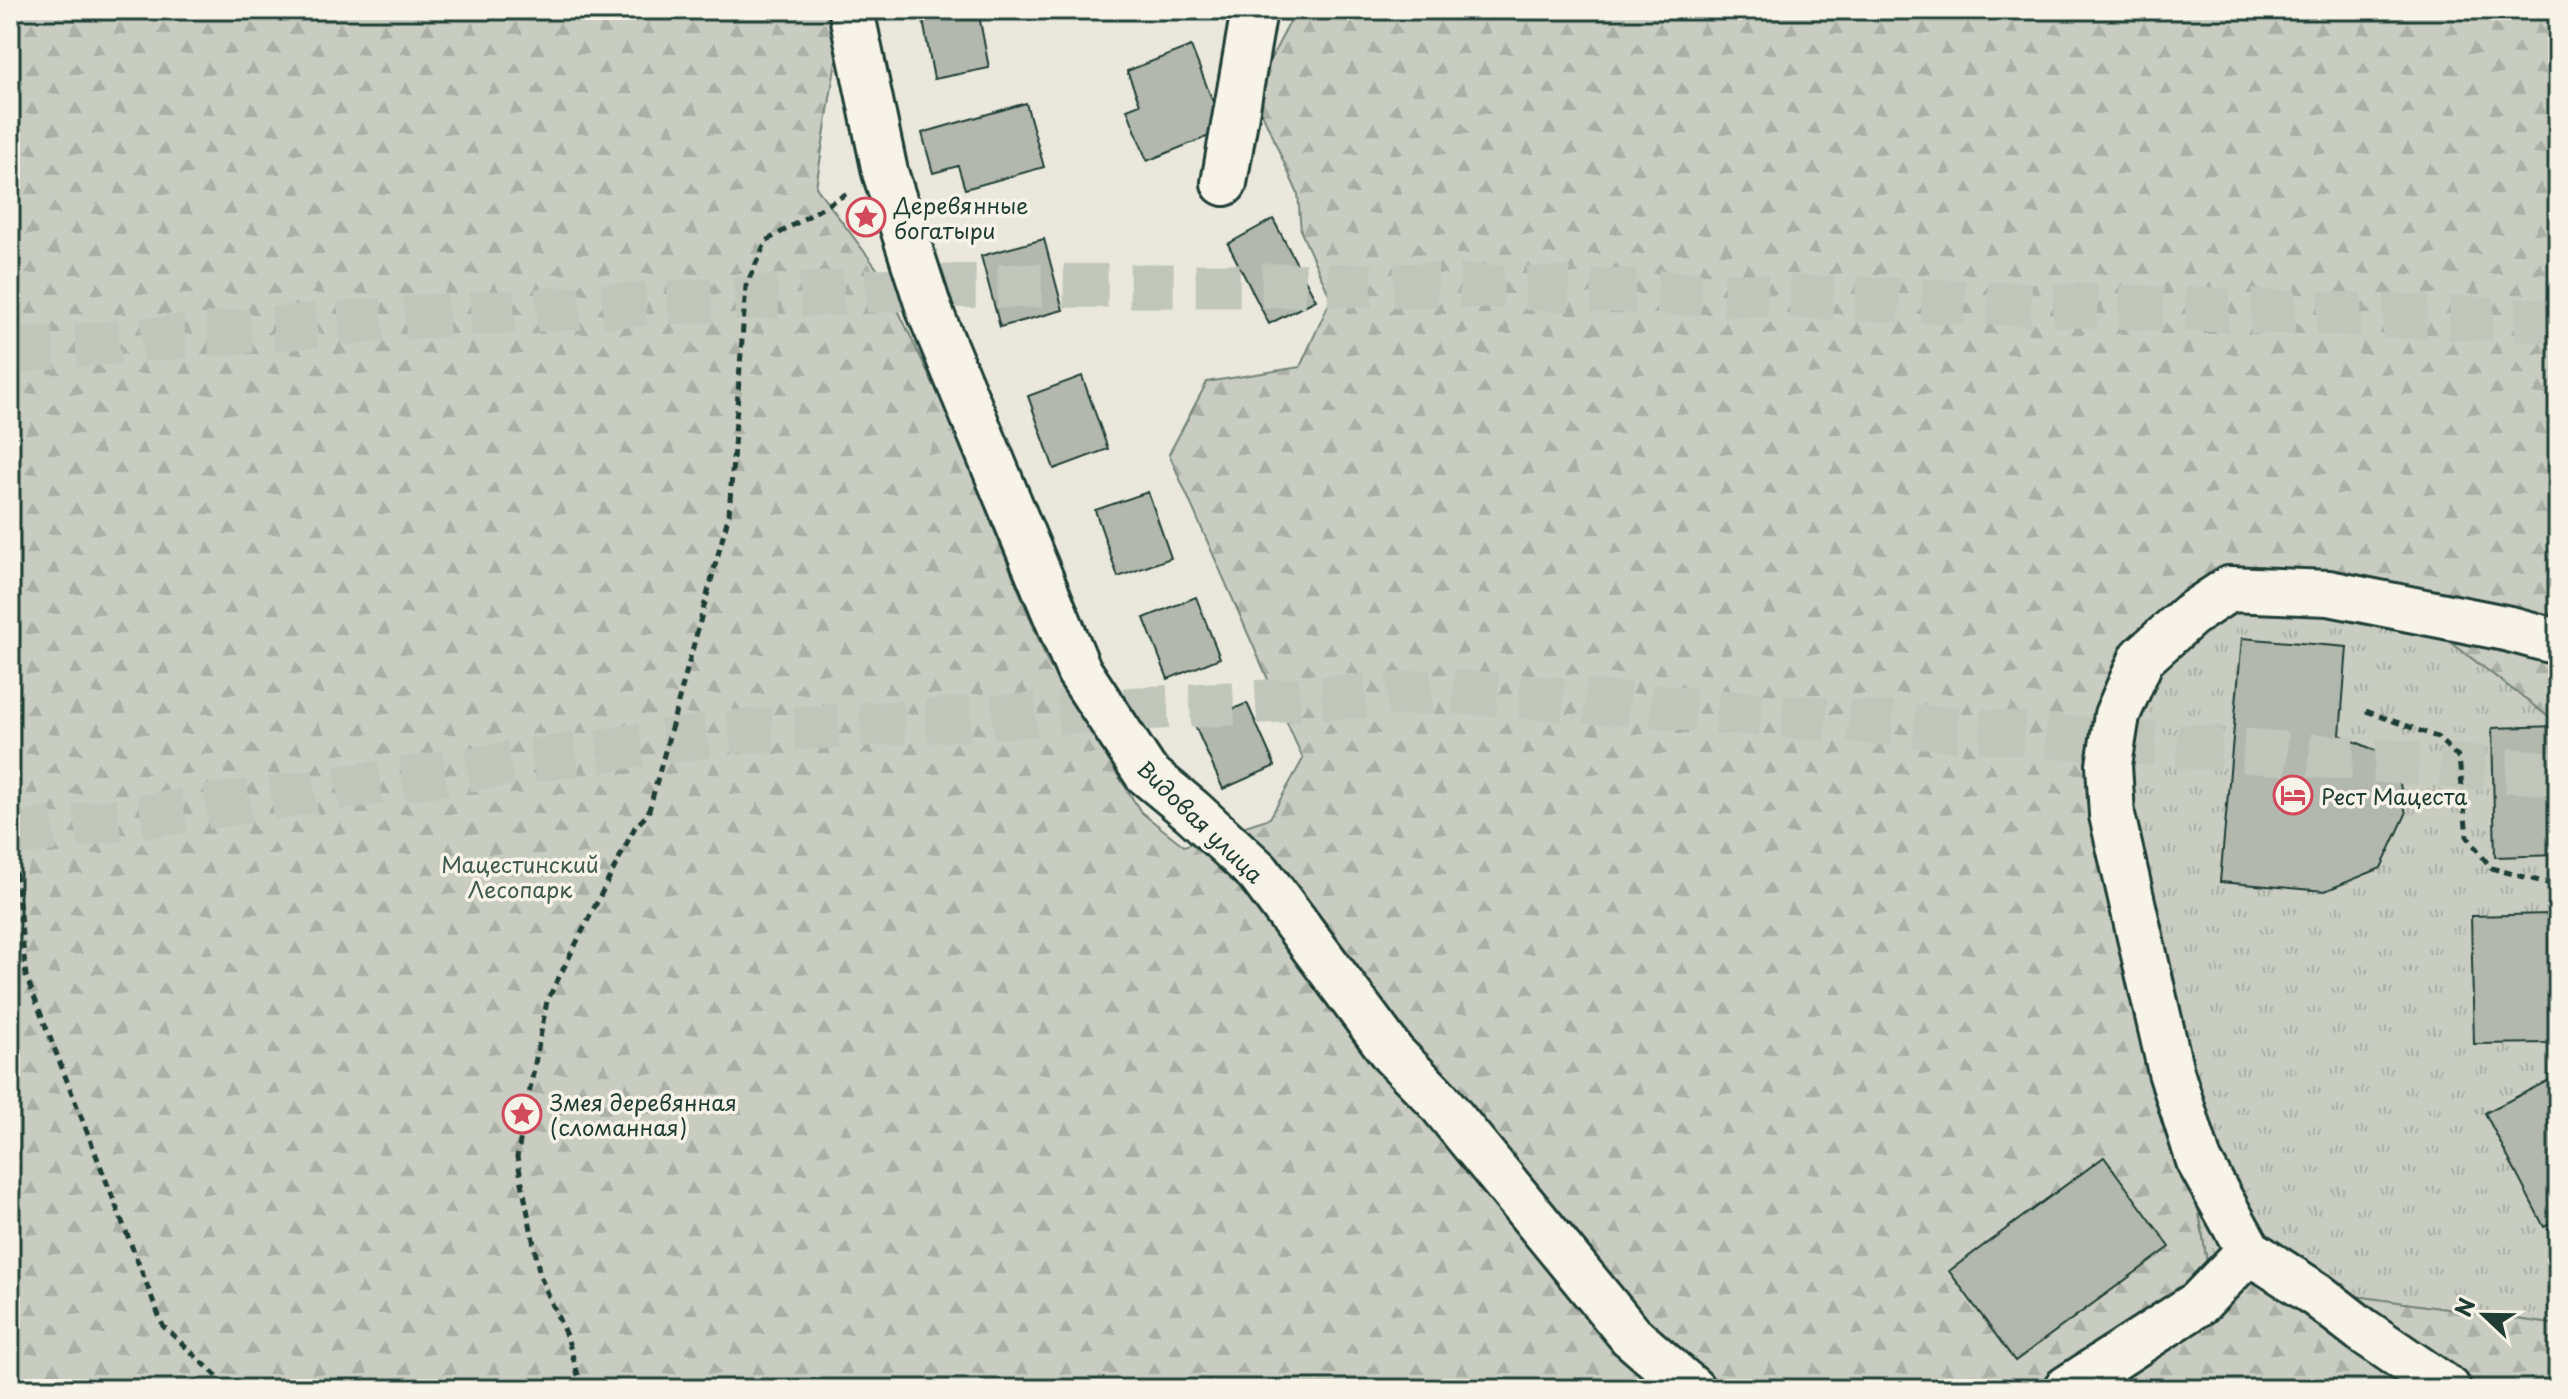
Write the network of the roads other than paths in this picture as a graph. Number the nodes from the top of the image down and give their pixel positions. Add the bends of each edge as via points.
1 (851, 10) edge
2 (1254, 10) edge
3 (1224, 183) dead end
4 (2558, 642) edge
5 (2249, 1251) junction
6 (1692, 1389) edge
7 (2066, 1389) edge
8 (2448, 1389) edge

1 - 6 street, Видовая улица via 885,172 930,312 1079,671 1146,773 1258,872 1393,1054 1436,1098 1631,1336
2 - 3 street
4 - 5 street via 2329,593 2229,589 2142,658 2117,715 2109,765 2112,815 2171,1072 2199,1161
5 - 7 street via 2199,1303
5 - 8 street

